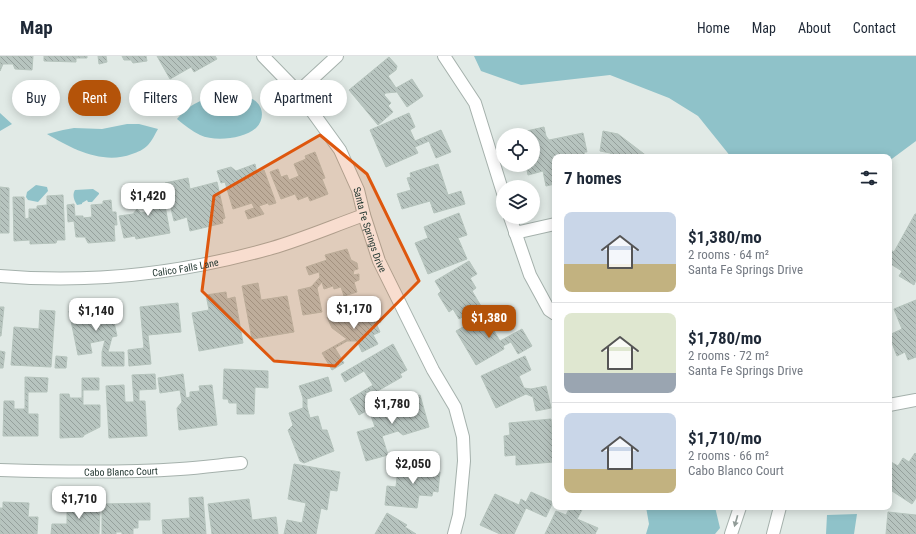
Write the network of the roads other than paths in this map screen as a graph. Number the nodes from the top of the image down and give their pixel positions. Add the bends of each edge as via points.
1 (263, 56) edge
2 (337, 56) edge
3 (444, 56) edge
4 (286, 80) edge
5 (311, 80) edge
6 (315, 116) edge
7 (499, 180) edge
8 (364, 215) junction
9 (512, 224) edge
10 (552, 225) edge
11 (515, 233) junction
12 (0, 276) edge
13 (552, 308) edge
14 (916, 400) edge
15 (892, 404) edge
16 (241, 463) dead end
17 (0, 470) edge
18 (739, 510) edge
19 (779, 510) edge
20 (454, 534) edge
21 (731, 534) edge
22 (773, 534) edge

1 - 4 street, Santa Fe Springs Drive
2 - 5 street
3 - 7 street via 475,103
6 - 8 street, Santa Fe Springs Drive via 340,150 358,190
8 - 12 street, Calico Falls Lane via 273,247 209,264 162,272 76,279
8 - 20 street, Santa Fe Springs Drive via 379,261 454,407 463,437 464,461 459,515
9 - 11 street
10 - 11 street
11 - 13 street via 530,275
14 - 15 street
16 - 17 street, Cabo Blanco Court via 124,471
18 -> 21 street
19 - 22 street

